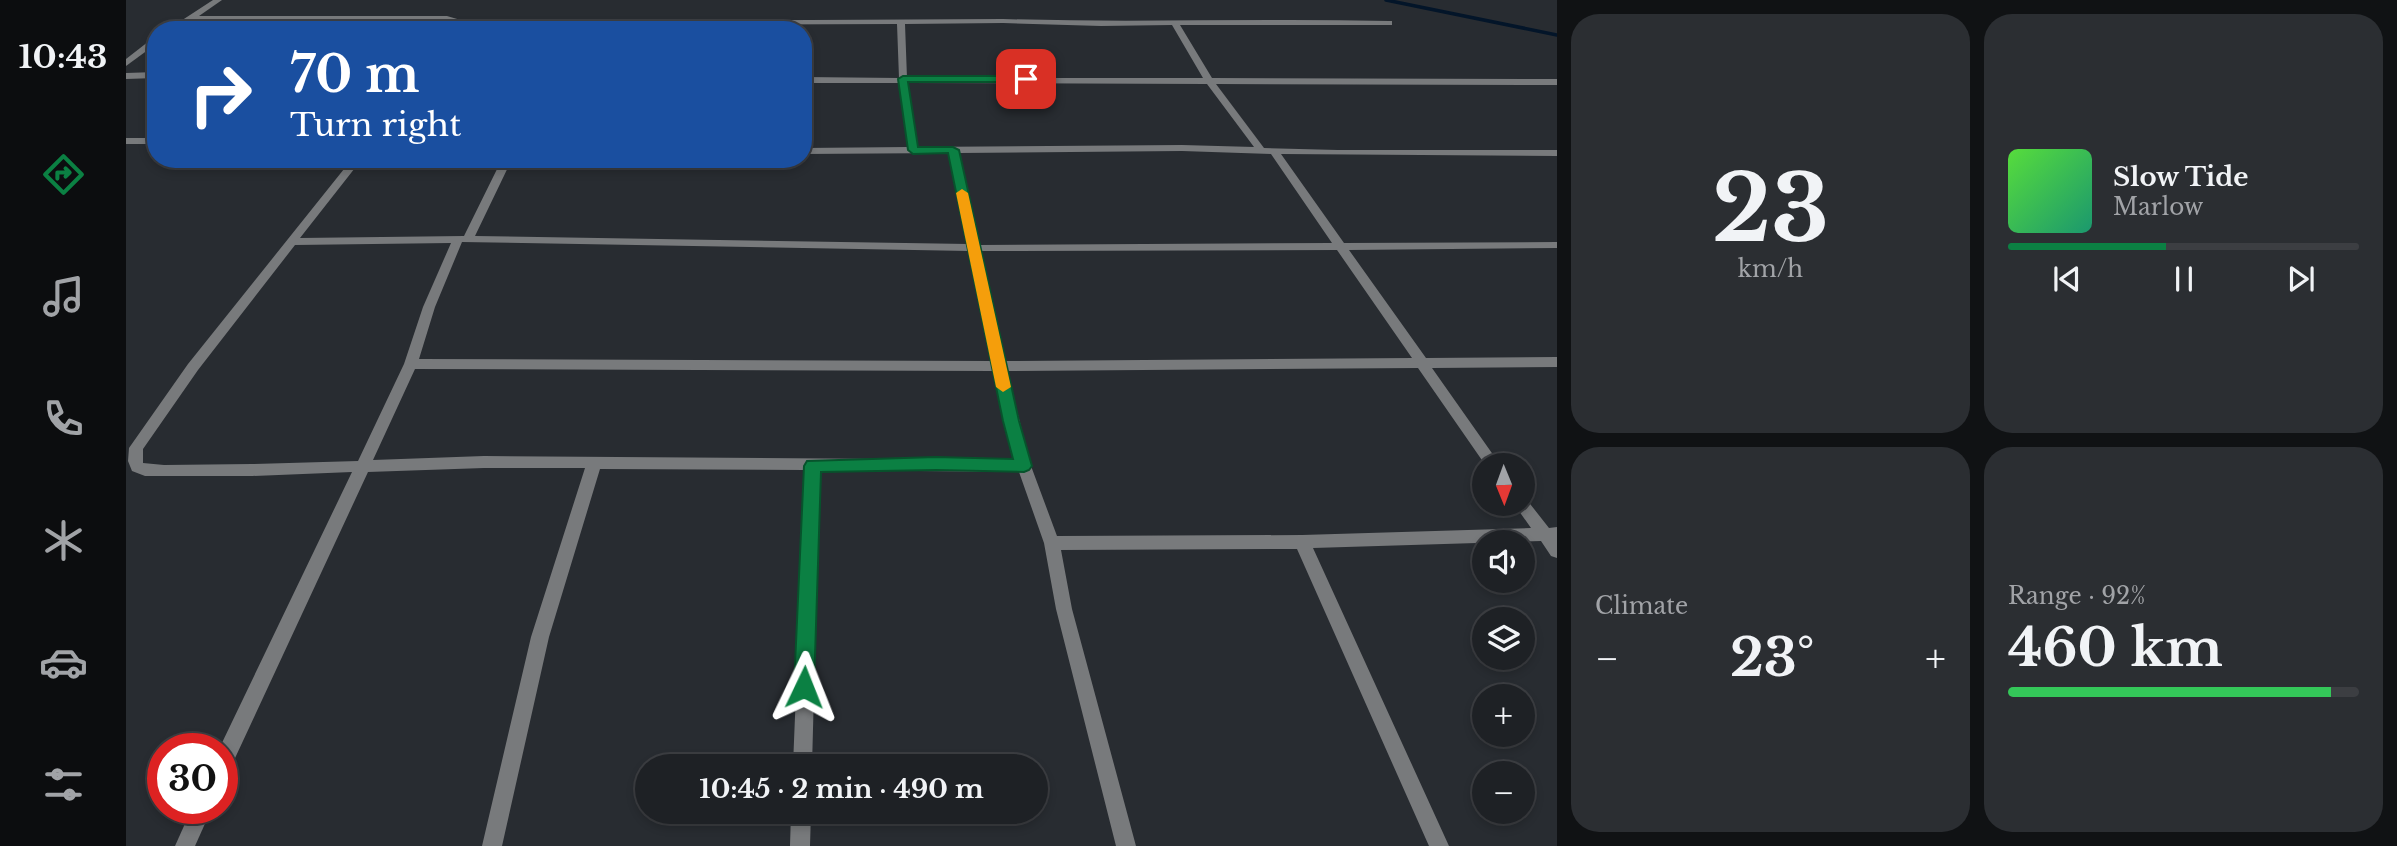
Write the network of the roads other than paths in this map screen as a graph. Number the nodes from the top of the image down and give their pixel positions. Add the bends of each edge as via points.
1 (218, 0) edge
2 (189, 18) junction
3 (184, 21) edge
4 (460, 21) edge
5 (1174, 22) junction
6 (812, 23) edge
7 (901, 23) junction
8 (1390, 23) dead end
9 (147, 47) edge
10 (126, 63) edge
11 (147, 75) edge
12 (126, 76) edge
13 (903, 79) junction
14 (812, 80) edge
15 (1210, 82) junction
16 (1557, 82) edge
17 (126, 141) edge
18 (147, 141) edge
19 (1260, 149) junction
20 (913, 150) junction
21 (953, 150) junction
22 (1274, 151) junction
23 (812, 152) edge
24 (1557, 153) edge
25 (350, 168) edge
26 (502, 168) edge
27 (463, 239) junction
28 (290, 242) junction
29 (1557, 245) edge
30 (1338, 246) junction
31 (975, 248) junction
32 (1557, 362) edge
33 (411, 364) junction
34 (1424, 364) junction
35 (999, 366) junction
36 (1485, 453) edge
37 (594, 463) junction
38 (813, 466) junction
39 (1024, 466) junction
40 (362, 468) junction
41 (1534, 516) edge
42 (1551, 534) edge
43 (1302, 542) junction
44 (1052, 543) junction
45 (1557, 551) edge
46 (237, 733) edge
47 (802, 754) edge
48 (195, 824) edge
49 (801, 824) edge
50 (185, 846) edge
51 (492, 846) edge
52 (800, 846) edge
53 (1126, 846) edge
54 (1438, 846) edge

1 - 2 street
2 - 3 street
2 - 4 street
5 - 7 street
5 - 8 street
5 - 15 street
6 - 7 street
7 - 13 street
9 - 10 street
11 - 12 street
13 - 14 street
13 - 15 street
13 - 20 street
15 - 16 street
15 - 19 street
17 - 18 street
19 - 21 street
19 - 22 street
20 - 21 street
20 - 23 street
21 - 31 street
22 - 24 street
22 - 30 street
25 - 28 street
26 - 27 street
27 - 28 street
27 - 31 street
27 - 33 street via 429,307
28 - 40 street via 192,367 136,448 135,461 145,470 164,471
29 - 30 street
30 - 31 street
30 - 34 street
31 - 35 street
32 - 34 street
33 - 35 street
33 - 40 street
34 - 35 street
34 - 36 street
35 - 39 street
37 - 38 street
37 - 40 street
37 - 51 street via 540,637
38 - 39 street
38 - 47 street
39 - 44 street
40 - 46 street
41 - 42 street
42 - 43 street
42 - 45 street
43 - 44 street
43 - 54 street
44 - 53 street via 1064,609
48 - 50 street
49 - 52 street

